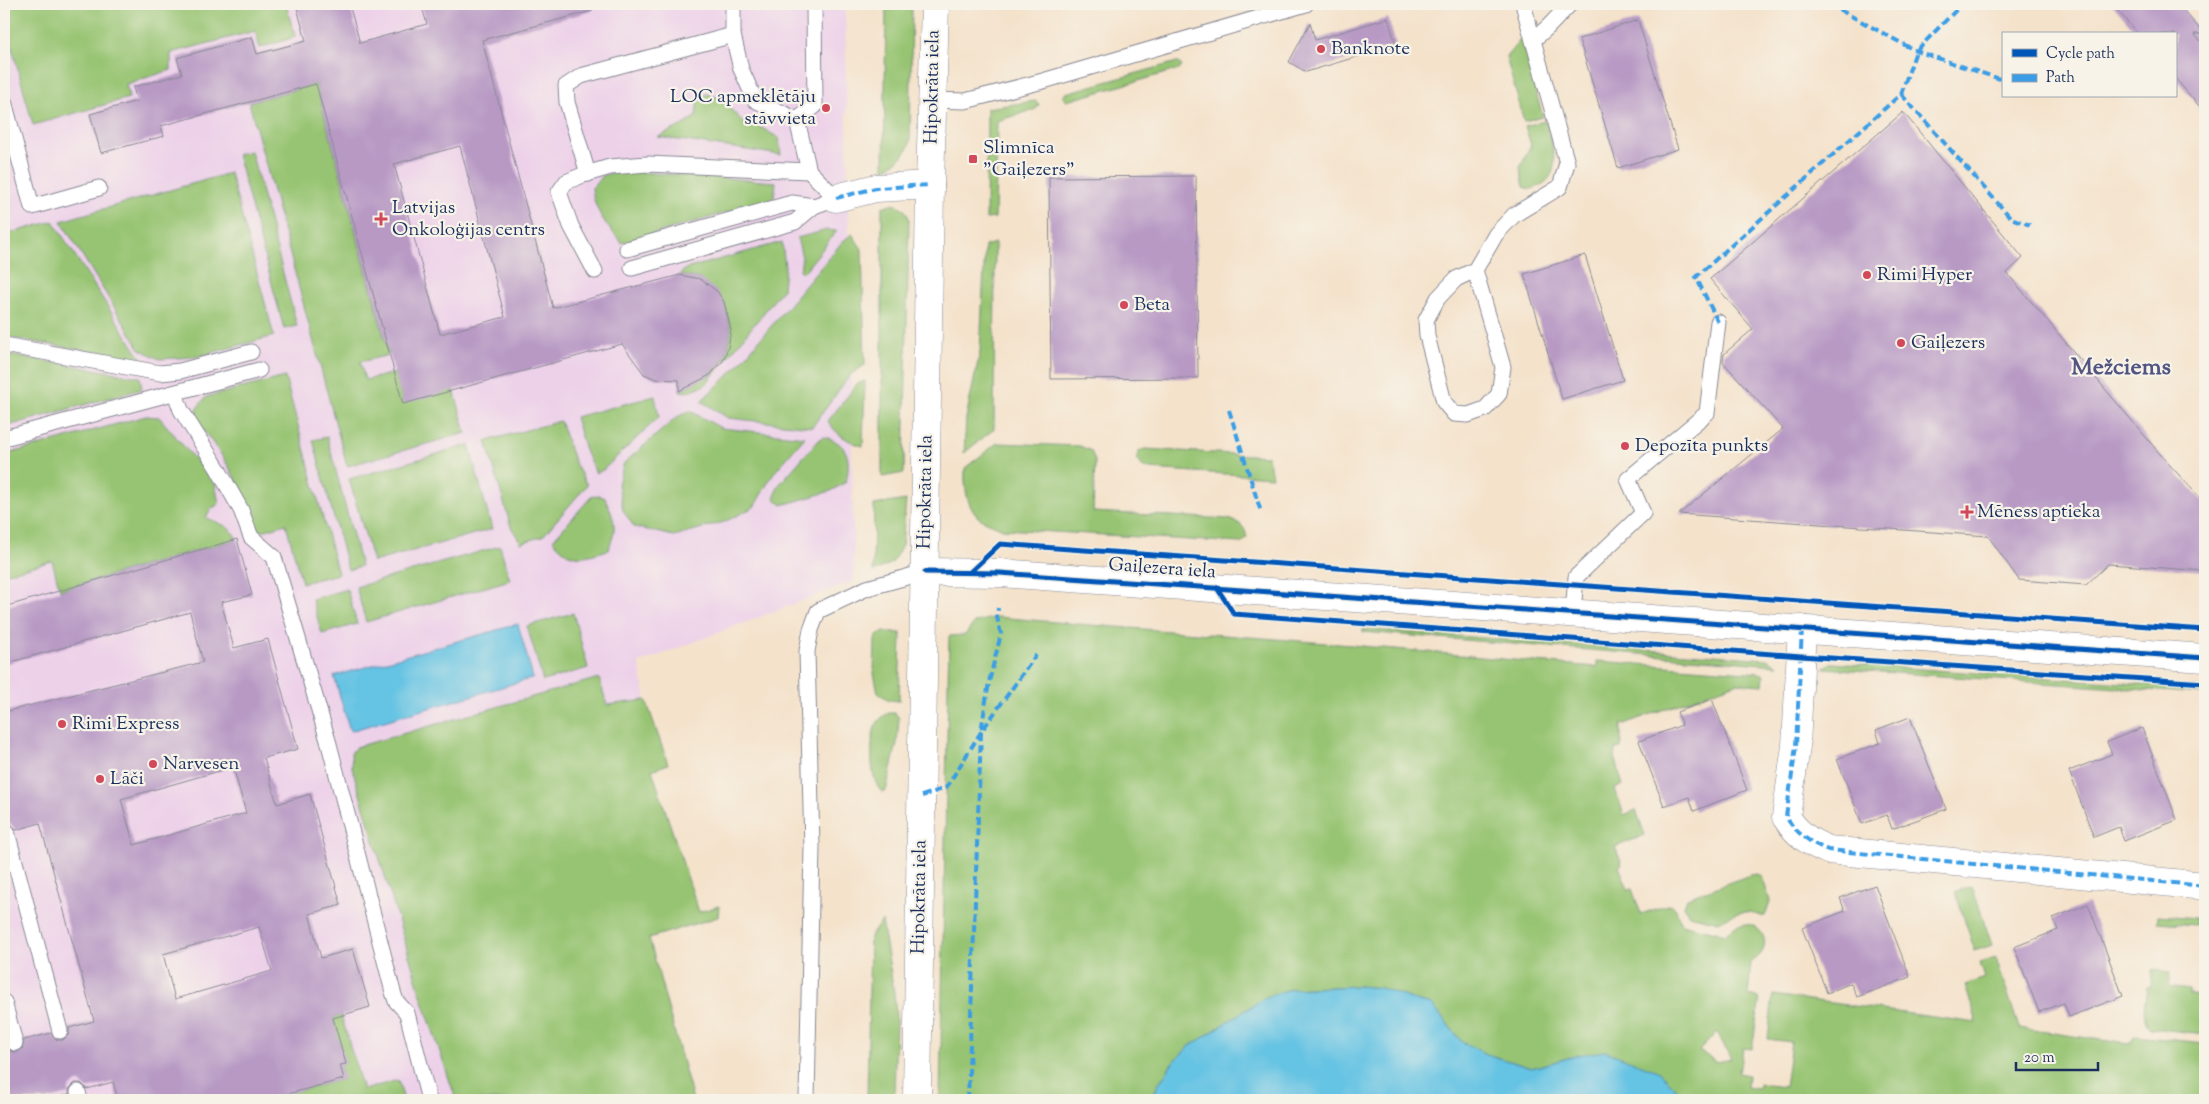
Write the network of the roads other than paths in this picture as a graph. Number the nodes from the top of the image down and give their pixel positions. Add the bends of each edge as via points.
1 (733, 4) edge
2 (814, 4) edge
3 (935, 4) edge
4 (1306, 4) edge
5 (1523, 4) edge
6 (1570, 4) edge
7 (732, 34) junction
8 (1533, 40) junction
9 (933, 100) junction
10 (4, 101) edge
11 (797, 120) junction
12 (809, 171) junction
13 (588, 174) junction
14 (930, 185) junction
15 (99, 188) dead end
16 (825, 202) junction
17 (627, 249) dead end
18 (632, 268) dead end
19 (1474, 270) junction
20 (595, 271) dead end
21 (1718, 322) dead end
22 (4, 345) edge
23 (251, 352) dead end
24 (259, 370) dead end
25 (175, 392) junction
26 (4, 438) edge
27 (925, 572) junction
28 (1573, 613) junction
29 (1802, 629) junction
30 (2205, 658) edge
31 (8, 832) dead end
32 (8, 848) edge
33 (2205, 886) edge
34 (4, 1002) edge
35 (60, 1031) dead end
36 (15, 1043) dead end
37 (429, 1100) edge
38 (807, 1100) edge
39 (917, 1100) edge

1 - 7 lane
2 - 11 lane via 815,106
3 - 9 street, Hipokrāta iela
4 - 9 lane via 1043,82 965,101
5 - 8 lane
6 - 8 lane
7 - 11 lane via 741,69 755,100
7 - 13 lane via 581,76 566,86 566,102
8 - 19 lane via 1568,163 1560,187 1514,215 1496,234
9 - 14 street, Hipokrāta iela
10 - 15 lane via 32,207
11 - 12 lane
12 - 13 lane via 647,164 610,167
12 - 16 lane
13 - 20 lane via 566,182 559,192 571,226
14 - 16 street via 876,188
14 - 27 street, Hipokrāta iela
16 - 17 lane via 792,203
16 - 18 lane via 795,222
19 - 19 lane via 1503,367 1500,394 1485,409 1468,415 1454,414 1444,402 1426,320 1438,298 1456,279
21 - 28 lane via 1707,413 1628,479 1643,512 1576,577
22 - 23 lane via 160,373 180,371
24 - 25 lane
25 - 26 lane
25 - 37 lane via 181,410 241,510 250,537 274,558 329,744 393,992 407,1013
27 - 28 street, Gaiļezera iela via 1000,572
27 - 38 lane via 867,588 818,611 811,630 807,651 812,847
27 - 39 street, Hipokrāta iela
28 - 29 street, Gaiļezera iela
29 - 30 street, Gaiļezera iela
29 - 33 street via 1796,746 1786,817 1795,831 1810,843 1828,850
31 - 32 lane
32 - 35 lane
34 - 36 lane

